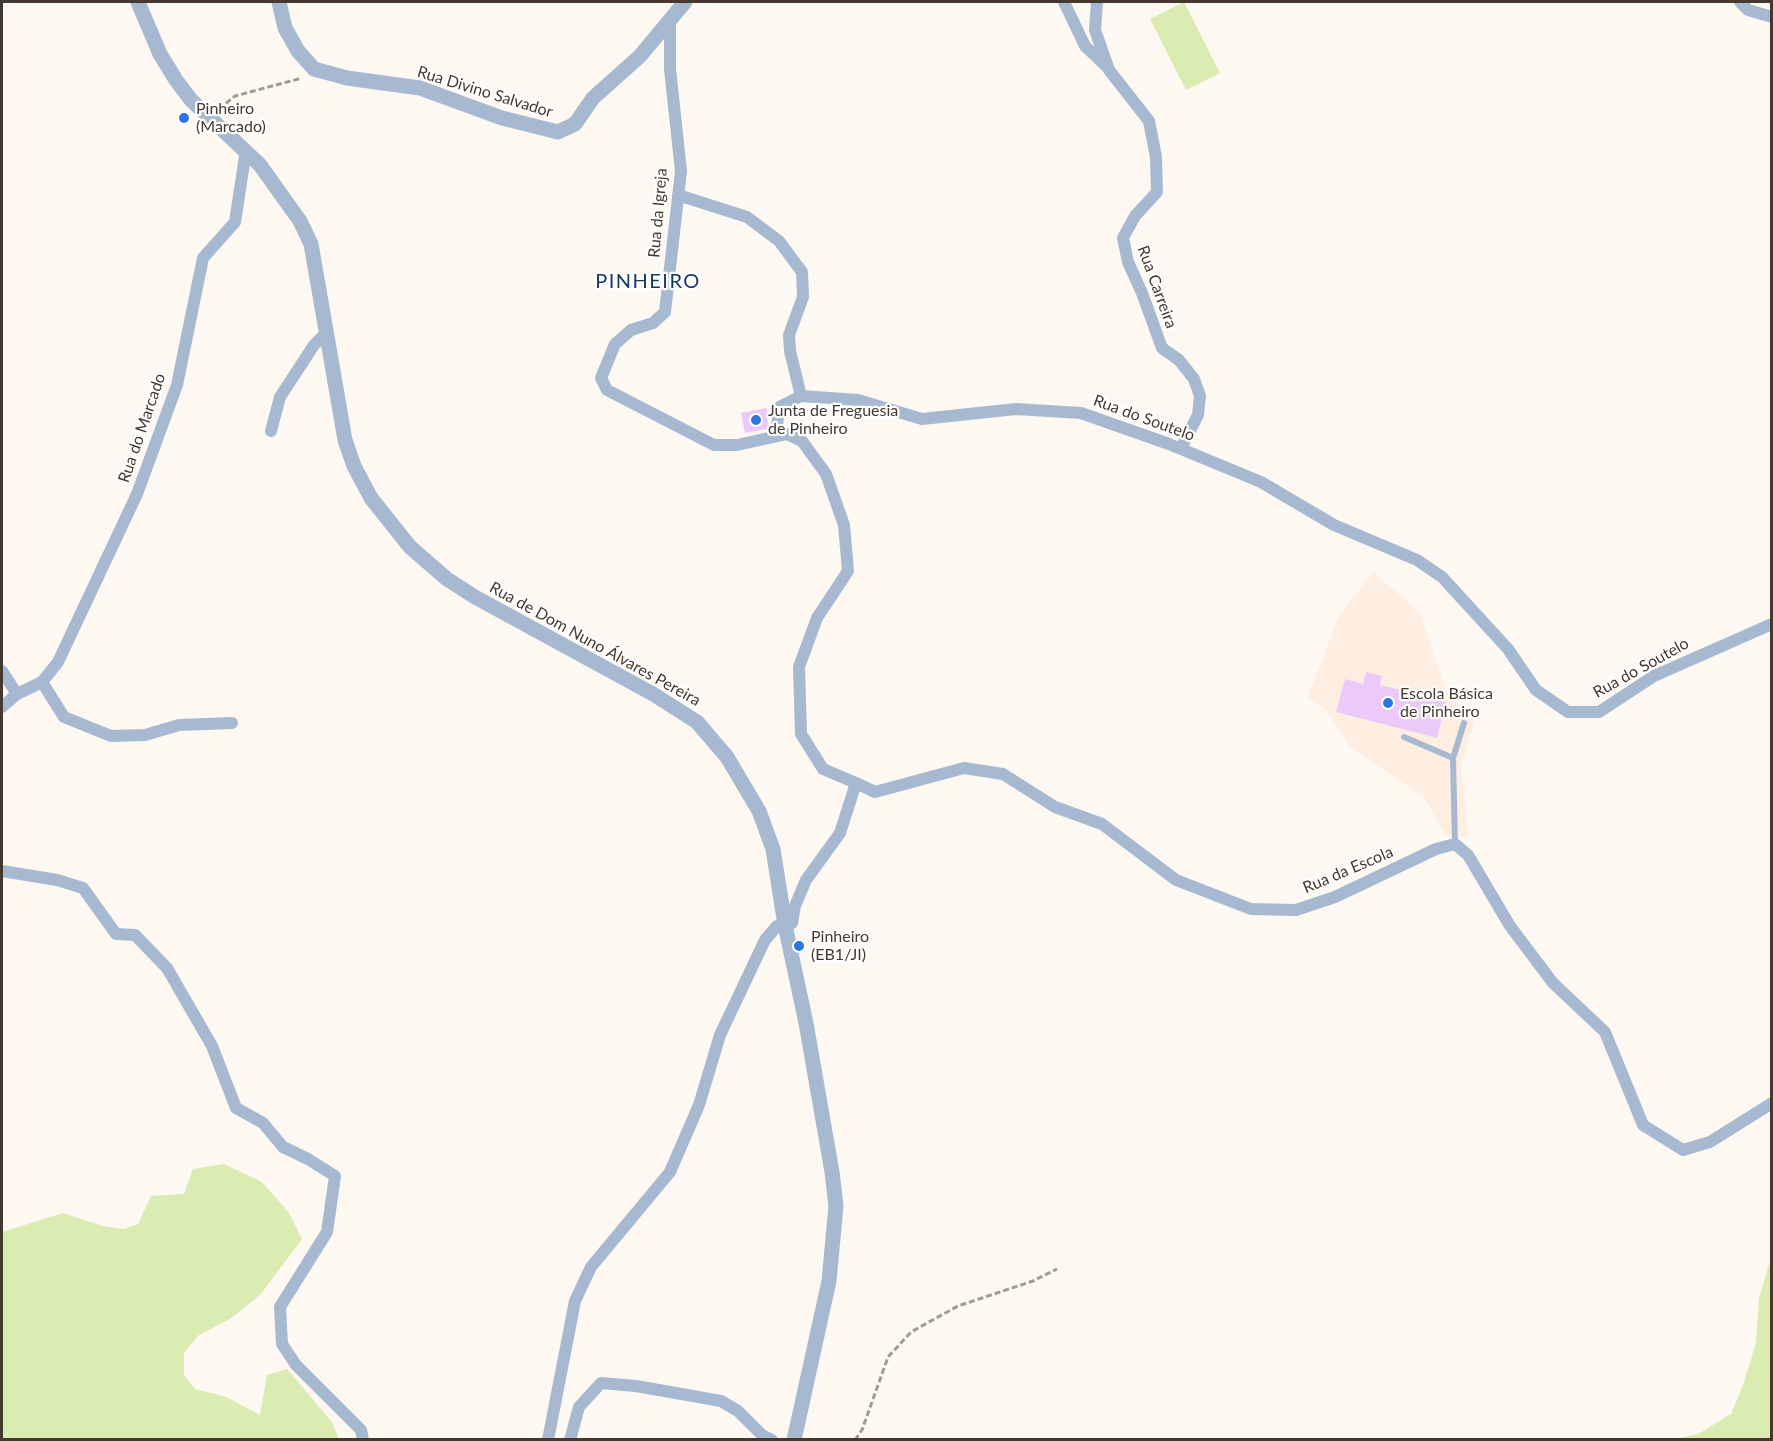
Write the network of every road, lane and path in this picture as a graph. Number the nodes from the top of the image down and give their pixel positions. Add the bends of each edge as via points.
1 (138, 2) edge
2 (279, 2) edge
3 (685, 2) edge
4 (1064, 2) edge
5 (1097, 2) edge
6 (1740, 2) edge
7 (1772, 18) edge
8 (670, 20) junction
9 (1109, 70) junction
10 (327, 74) junction
11 (209, 118) junction
12 (246, 150) junction
13 (678, 195) junction
14 (326, 333) junction
15 (801, 396) junction
16 (271, 431) dead end
17 (776, 436) junction
18 (1181, 448) junction
19 (1772, 624) edge
20 (2, 671) edge
21 (42, 682) junction
22 (17, 694) junction
23 (2, 707) edge
24 (231, 723) dead end
25 (1464, 723) dead end
26 (1404, 737) dead end
27 (1453, 758) junction
28 (856, 783) junction
29 (1455, 844) junction
30 (2, 871) edge
31 (785, 925) junction
32 (1772, 1103) edge
33 (1057, 1269) dead end
34 (363, 1440) edge
35 (548, 1440) edge
36 (570, 1440) edge
37 (772, 1440) edge
38 (794, 1440) edge
39 (855, 1440) edge

1 - 11 street, Rua de Dom Nuno Álvares Pereira via 160,54 176,80
2 - 10 street, Rua Divino Salvador via 285,28 298,51 314,69
3 - 8 street, Rua Divino Salvador
4 - 9 street via 1085,46
5 - 9 street, Rua Carreira via 1095,30
6 - 7 street via 1748,10
8 - 10 street, Rua Divino Salvador via 640,56 593,98 575,124 558,132 502,118 420,88
8 - 13 street, Rua da Igreja via 670,69 681,171
9 - 18 street, Rua Carreira via 1149,121 1156,157 1157,192 1123,238 1128,262 1162,348 1179,360 1194,379 1200,396 1198,415
10 - 11 path via 235,96
11 - 12 street, Rua de Dom Nuno Álvares Pereira
12 - 14 street, Rua de Dom Nuno Álvares Pereira via 282,193 311,244
12 - 21 street, Rua do Marcado via 235,222 203,258 177,385 137,494 58,662
13 - 15 street via 747,217 779,240 802,272 803,297 789,335
13 - 17 street, Rua da Igreja via 665,312 615,344 601,378 608,390 714,445 736,445
14 - 16 street via 280,397
14 - 31 street, Rua de Dom Nuno Álvares Pereira via 345,440 354,466 383,513 426,563 456,585 697,722 727,757 759,811 773,849
15 - 17 street via 779,407
15 - 18 street, Rua do Soutelo via 858,400 922,419 1016,409 1081,413
17 - 28 street via 787,434 802,441 826,474 844,525 848,571 817,618 799,667 801,734 824,769
18 - 19 street, Rua do Soutelo via 1261,482 1334,525 1417,560 1442,577 1508,649 1536,690 1568,711 1599,712 1654,676
20 - 22 street
21 - 22 street, Rua do Marcado
21 - 24 street via 64,717 111,736 145,735 179,725
22 - 23 street, Rua do Marcado
25 - 27 lane
26 - 27 lane
27 - 29 lane
28 - 29 street, Rua da Escola via 875,792 964,768 1003,774 1055,807 1102,824 1176,880 1251,909 1306,907
28 - 31 street via 840,833 806,880 792,923
29 - 32 street via 1468,855 1510,926 1553,983 1605,1032 1643,1125 1683,1150 1710,1142
30 - 34 street via 83,888 116,934 135,935 167,968 212,1046 236,1108 264,1123 283,1147 335,1176 327,1232 280,1307 282,1344 296,1365 361,1430
31 - 35 street via 777,926 765,940 720,1035 699,1105 670,1172 591,1267 575,1301
31 - 38 street, Rua de Dom Nuno Álvares Pereira via 806,1023 836,1206 830,1281
33 - 39 path via 958,1306 911,1332 888,1357
36 - 37 street via 579,1407 601,1383 721,1401

